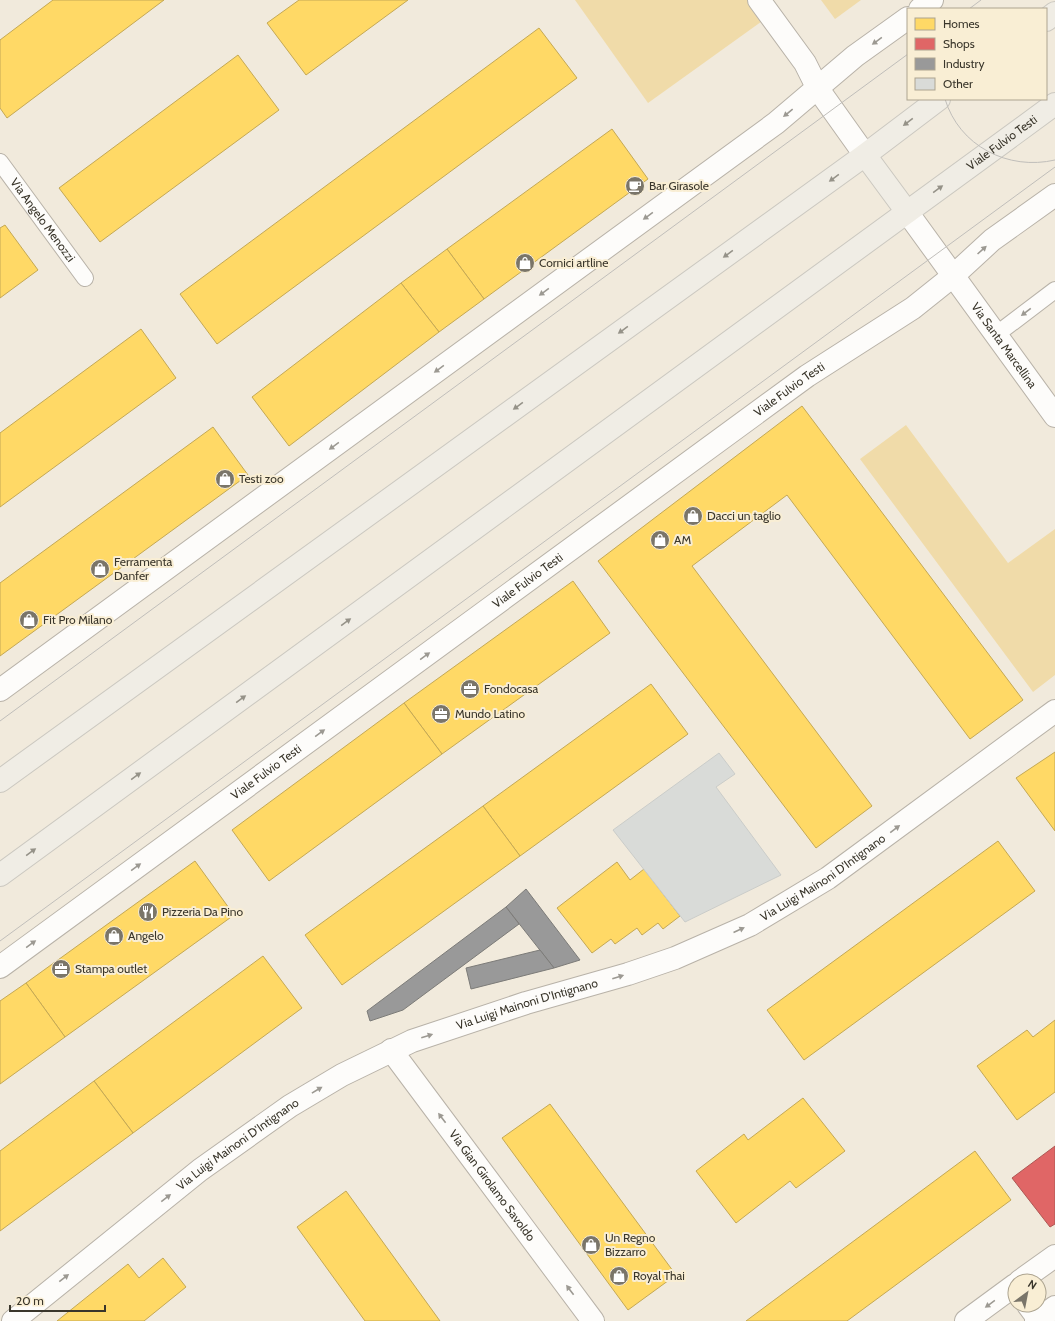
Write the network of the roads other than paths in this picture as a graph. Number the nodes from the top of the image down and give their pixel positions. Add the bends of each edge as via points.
1 (759, 0) edge
2 (932, 0) edge
3 (921, 8) edge
4 (1055, 13) edge
5 (907, 19) edge
6 (1047, 19) edge
7 (818, 89) junction
8 (938, 100) edge
9 (1055, 104) edge
10 (865, 155) junction
11 (0, 162) edge
12 (1055, 195) edge
13 (907, 212) junction
14 (953, 276) junction
15 (85, 278) dead end
16 (1055, 290) edge
17 (997, 334) junction
18 (1055, 416) edge
19 (0, 690) edge
20 (1055, 711) edge
21 (0, 781) edge
22 (0, 875) edge
23 (0, 967) edge
24 (391, 1050) junction
25 (1055, 1256) edge
26 (1032, 1273) edge
27 (1007, 1291) edge
28 (13, 1321) edge
29 (593, 1321) edge
30 (966, 1321) edge

1 - 7 street via 805,63
2 - 3 street
4 - 6 main road
5 -> 7 street via 855,56
7 - 10 street
7 -> 19 street via 776,123
8 -> 10 main road
13 -> 9 main road, Viale Fulvio Testi
10 - 13 main road
10 -> 21 main road
11 - 15 lane, Via Angelo Menozzi
14 -> 12 street, Viale Fulvio Testi via 992,240
13 - 14 street, Via Santa Marcellina
22 -> 13 main road, Viale Fulvio Testi
14 - 17 street, Via Santa Marcellina
23 -> 14 street, Viale Fulvio Testi via 807,376 913,308
16 -> 17 lane
17 - 18 street, Via Santa Marcellina
24 -> 20 street, Via Luigi Mainoni D'Intignano via 526,1003 674,958 750,925 828,878
28 -> 24 street, Via Luigi Mainoni D'Intignano via 200,1170 250,1134 342,1075
29 -> 24 street, Via Gian Girolamo Savoldo
25 - 26 street
27 -> 30 street

